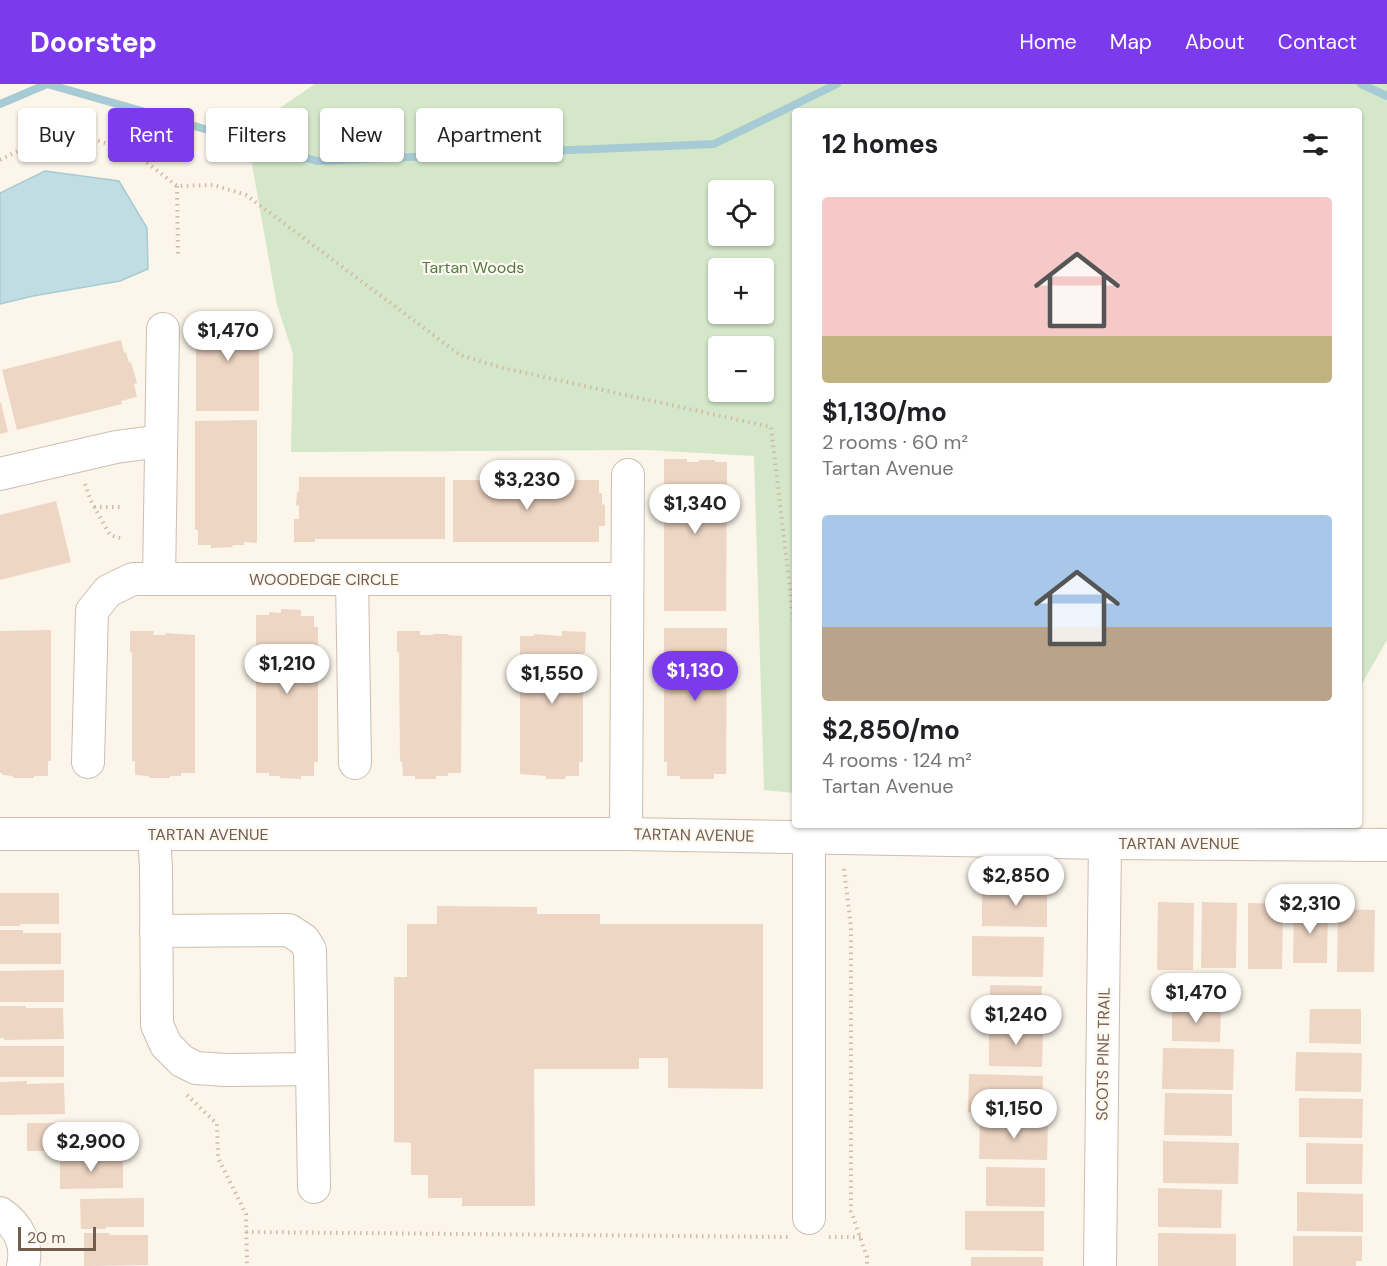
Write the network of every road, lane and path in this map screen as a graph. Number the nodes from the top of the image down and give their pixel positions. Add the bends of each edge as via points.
1 (0, 160) edge
2 (177, 186) junction
3 (178, 255) dead end
4 (163, 329) dead end
5 (161, 441) junction
6 (0, 474) edge
7 (628, 475) dead end
8 (84, 480) dead end
9 (94, 507) junction
10 (120, 507) dead end
11 (120, 538) dead end
12 (159, 579) junction
13 (352, 579) junction
14 (627, 579) junction
15 (792, 607) edge
16 (88, 762) dead end
17 (355, 764) dead end
18 (0, 834) edge
19 (154, 834) junction
20 (626, 834) junction
21 (809, 837) junction
22 (1105, 843) junction
23 (1387, 845) edge
24 (844, 869) dead end
25 (156, 931) junction
26 (312, 1069) junction
27 (314, 1187) dead end
28 (0, 1213) edge
29 (808, 1231) junction
30 (246, 1232) dead end
31 (861, 1237) junction
32 (23, 1266) edge
33 (867, 1266) edge
34 (1100, 1266) edge

1 - 2 path via 63,128 136,154
2 - 3 path
2 - 15 path via 214,185 246,195 460,355 771,427
4 - 5 street
5 - 6 street via 116,447
5 - 12 street
7 - 14 street
8 - 9 path
9 - 10 path
9 - 11 path via 110,536
12 - 13 street, WOODEDGE CIRCLE
12 - 16 street, WOODEDGE CIRCLE via 134,579 108,591 92,611
13 - 14 street, WOODEDGE CIRCLE
13 - 17 street
14 - 20 street
18 - 19 street, TARTAN AVENUE
19 - 20 street, TARTAN AVENUE
19 - 25 street
20 - 21 street, TARTAN AVENUE
21 - 22 street, TARTAN AVENUE
21 - 29 street
22 - 23 street, TARTAN AVENUE
22 - 34 street, SCOTS PINE TRAIL
24 - 31 path via 851,927 851,1211
25 - 26 street via 157,1025 166,1045 182,1061 196,1068 225,1070
25 - 26 street via 288,930 304,940 310,950
26 - 27 street
28 - 32 street via 19,1232 24,1247
29 - 30 path
29 - 31 path
31 - 33 path

